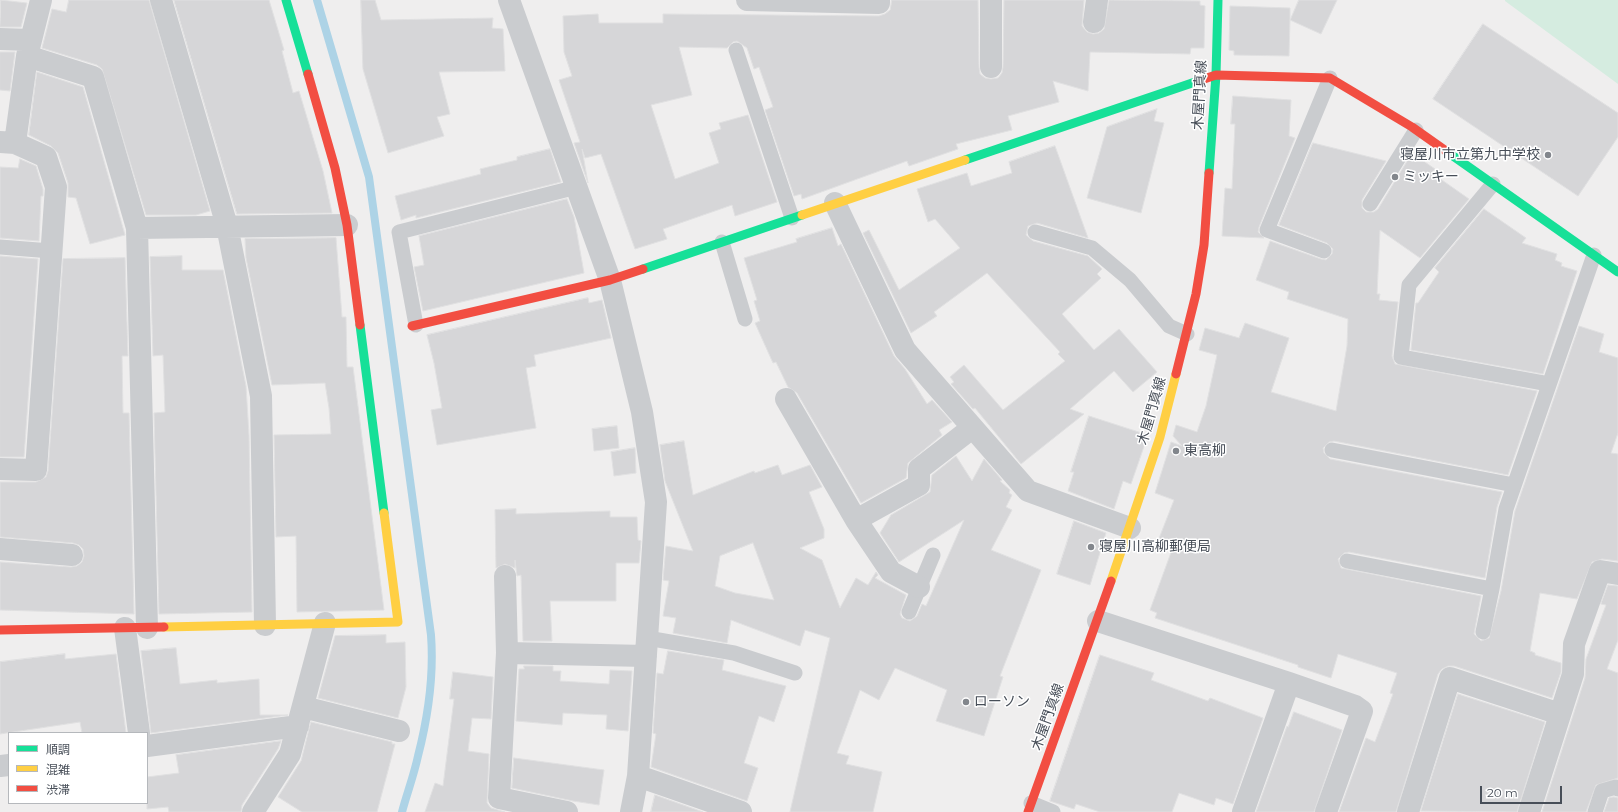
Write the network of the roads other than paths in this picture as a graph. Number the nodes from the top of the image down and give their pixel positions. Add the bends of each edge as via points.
1 (41, 0) edge
2 (160, 0) edge
3 (286, 0) edge
4 (509, 0) edge
5 (747, 0) edge
6 (879, 0) edge
7 (991, 0) edge
8 (1097, 0) edge
9 (1218, 0) edge
10 (1094, 22) dead end
11 (0, 39) edge
12 (29, 48) junction
13 (736, 50) dead end
14 (991, 67) dead end
15 (1216, 75) junction
16 (1330, 78) junction
17 (1416, 130) junction
18 (8, 143) edge
19 (1493, 184) junction
20 (577, 187) junction
21 (835, 203) junction
22 (1370, 204) dead end
23 (792, 218) junction
24 (347, 225) junction
25 (227, 226) junction
26 (137, 228) junction
27 (1035, 232) dead end
28 (722, 242) junction
29 (0, 247) edge
30 (51, 251) junction
31 (1324, 251) dead end
32 (1594, 255) junction
33 (1618, 272) edge
34 (610, 280) junction
35 (745, 319) dead end
36 (414, 326) joint
37 (1188, 334) junction
38 (1549, 384) junction
39 (786, 399) dead end
40 (972, 428) junction
41 (1332, 450) dead end
42 (0, 469) edge
43 (1514, 485) junction
44 (856, 520) junction
45 (1130, 528) junction
46 (0, 549) edge
47 (72, 555) dead end
48 (933, 555) dead end
49 (1347, 561) dead end
50 (1618, 574) edge
51 (505, 576) dead end
52 (918, 587) junction
53 (1492, 589) junction
54 (909, 612) dead end
55 (1098, 621) junction
56 (325, 624) junction
57 (265, 625) junction
58 (125, 628) junction
59 (147, 628) junction
60 (0, 630) edge
61 (1483, 632) dead end
62 (646, 647) junction
63 (507, 653) junction
64 (795, 673) dead end
65 (1289, 683) junction
66 (1560, 714) junction
67 (300, 717) junction
68 (139, 732) edge
69 (399, 732) dead end
70 (148, 746) edge
71 (638, 776) junction
72 (1618, 789) edge
73 (1029, 808) edge
74 (263, 809) edge
75 (567, 812) edge
76 (631, 812) edge
77 (741, 812) edge
78 (1053, 812) edge
79 (1243, 812) edge
80 (1326, 812) edge
81 (1408, 812) edge
82 (1529, 812) edge
83 (1595, 812) edge

1 - 12 street
2 - 25 street
3 - 24 street via 335,168
4 - 20 street
5 - 6 street via 879,3
7 - 14 street
8 - 10 street
9 - 15 street, 木屋門真線
11 - 12 street
12 - 18 street
12 - 26 street via 93,77
13 - 23 lane
15 - 16 street
15 - 21 street
15 - 37 street, 木屋門真線 via 1204,245
16 - 17 street
16 - 31 lane via 1267,230
17 - 19 street
17 - 22 lane
18 - 30 street via 46,157 56,187
19 - 32 street
19 - 38 lane via 1409,286 1401,357
20 - 34 street
20 - 36 lane via 399,232
21 - 23 street
21 - 40 street via 905,350
23 - 28 street
24 - 25 street
24 - 56 street via 398,622
25 - 26 street
25 - 57 street via 261,396
26 - 59 street
27 - 37 lane via 1092,248 1130,280 1169,326
28 - 34 street
28 - 35 lane
29 - 30 lane
30 - 42 street via 36,470
32 - 33 street
32 - 38 lane
34 - 36 street
34 - 62 street via 642,412 656,502
37 - 45 street, 木屋門真線 via 1160,437
38 - 43 lane
39 - 44 street
40 - 44 street via 919,469 919,485
40 - 45 street via 1028,491
41 - 43 lane
43 - 53 lane via 1506,509
44 - 52 street via 891,572
45 - 55 street, 木屋門真線
46 - 47 street
48 - 52 lane
49 - 53 lane
50 - 66 street via 1600,571 1574,644 1573,674
51 - 63 street
52 - 54 lane
53 - 61 lane
55 - 65 street
55 - 73 street, 木屋門真線
56 - 57 street
56 - 67 street
57 - 59 street
58 - 59 street
58 - 60 street
58 - 68 street
62 - 63 street
62 - 64 lane via 734,653
62 - 71 street
63 - 75 street via 499,798
65 - 79 street
65 - 80 street via 1355,706 1362,711
66 - 81 street via 1450,678
66 - 82 street
67 - 69 street
67 - 70 street
67 - 74 street via 290,754
71 - 76 street
71 - 77 street
72 - 83 lane via 1616,787 1602,791
73 - 78 lane

